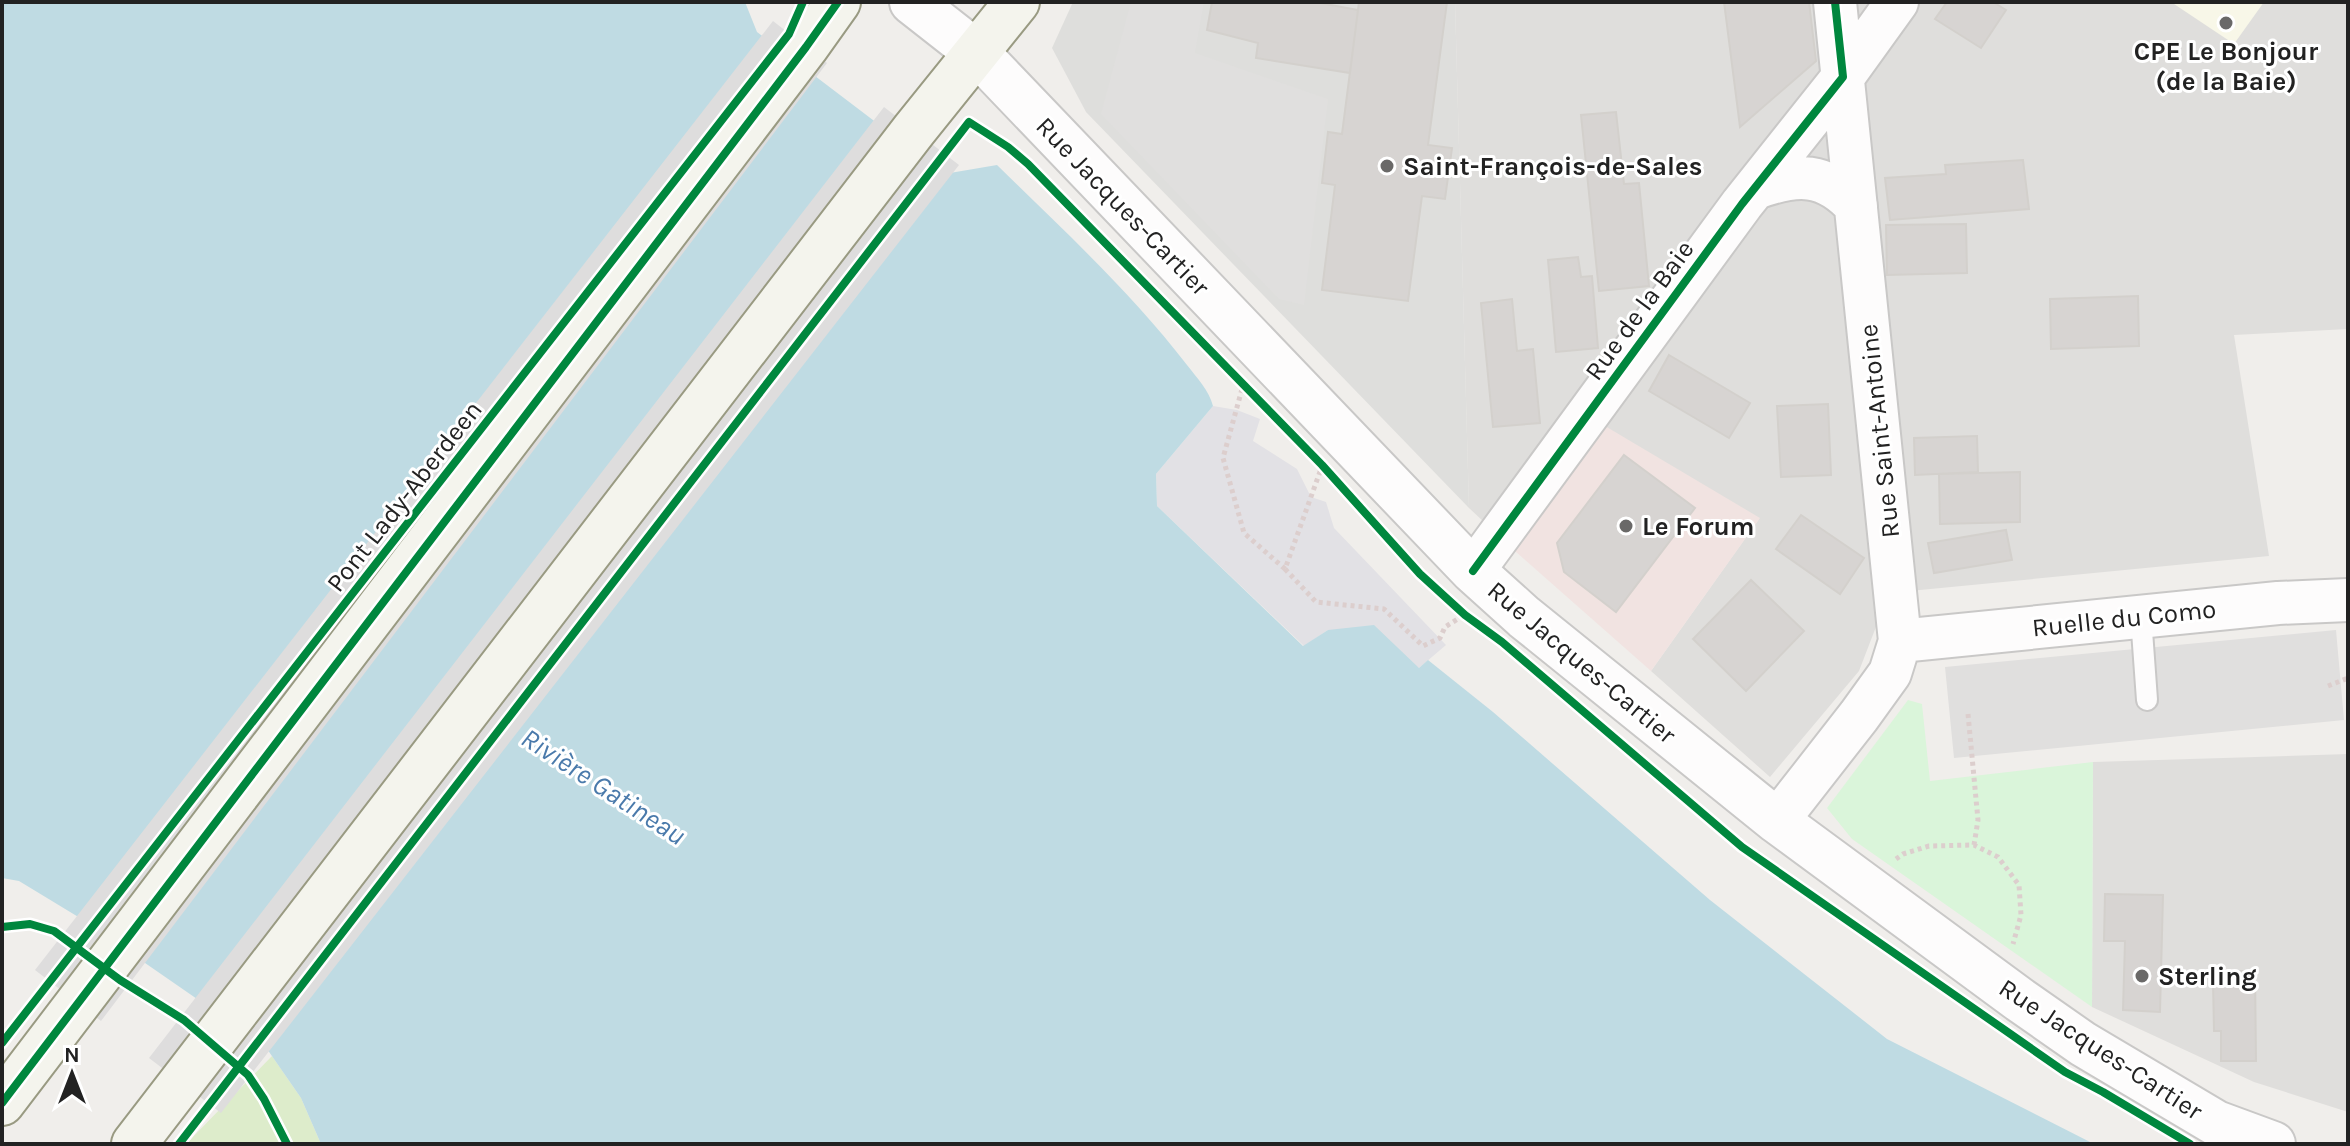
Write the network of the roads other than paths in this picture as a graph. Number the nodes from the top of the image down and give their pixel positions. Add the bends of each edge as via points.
1 (838, 2) edge
2 (912, 2) edge
3 (1017, 2) edge
4 (1835, 2) edge
5 (1897, 2) edge
6 (977, 53) junction
7 (1843, 77) junction
8 (1756, 188) junction
9 (1856, 206) junction
10 (1463, 588) junction
11 (2348, 600) edge
12 (2141, 617) junction
13 (1900, 641) junction
14 (2147, 700) dead end
15 (1777, 821) junction
16 (2, 1103) edge
17 (134, 1144) edge
18 (2273, 1144) edge

1 - 16 main road, Pont Lady-Aberdeen
2 - 6 street, Rue Jacques-Cartier
3 - 6 main road
4 - 7 street, Rue Saint-Antoine
5 - 7 street, Rue de la Baie
6 - 10 street, Rue Jacques-Cartier
6 - 17 main road
7 - 8 street, Rue de la Baie
7 - 9 street, Rue Saint-Antoine
8 - 9 street via 1777,180 1809,179 1834,186
8 - 10 street, Rue de la Baie
9 - 13 street, Rue Saint-Antoine
10 - 15 street, Rue Jacques-Cartier via 1524,617
11 - 12 street, Ruelle du Como
12 - 13 street, Ruelle du Como
12 - 14 lane
13 - 15 street, Rue Saint-Antoine via 1890,673
15 - 18 street, Rue Jacques-Cartier via 2083,1044 2216,1123

